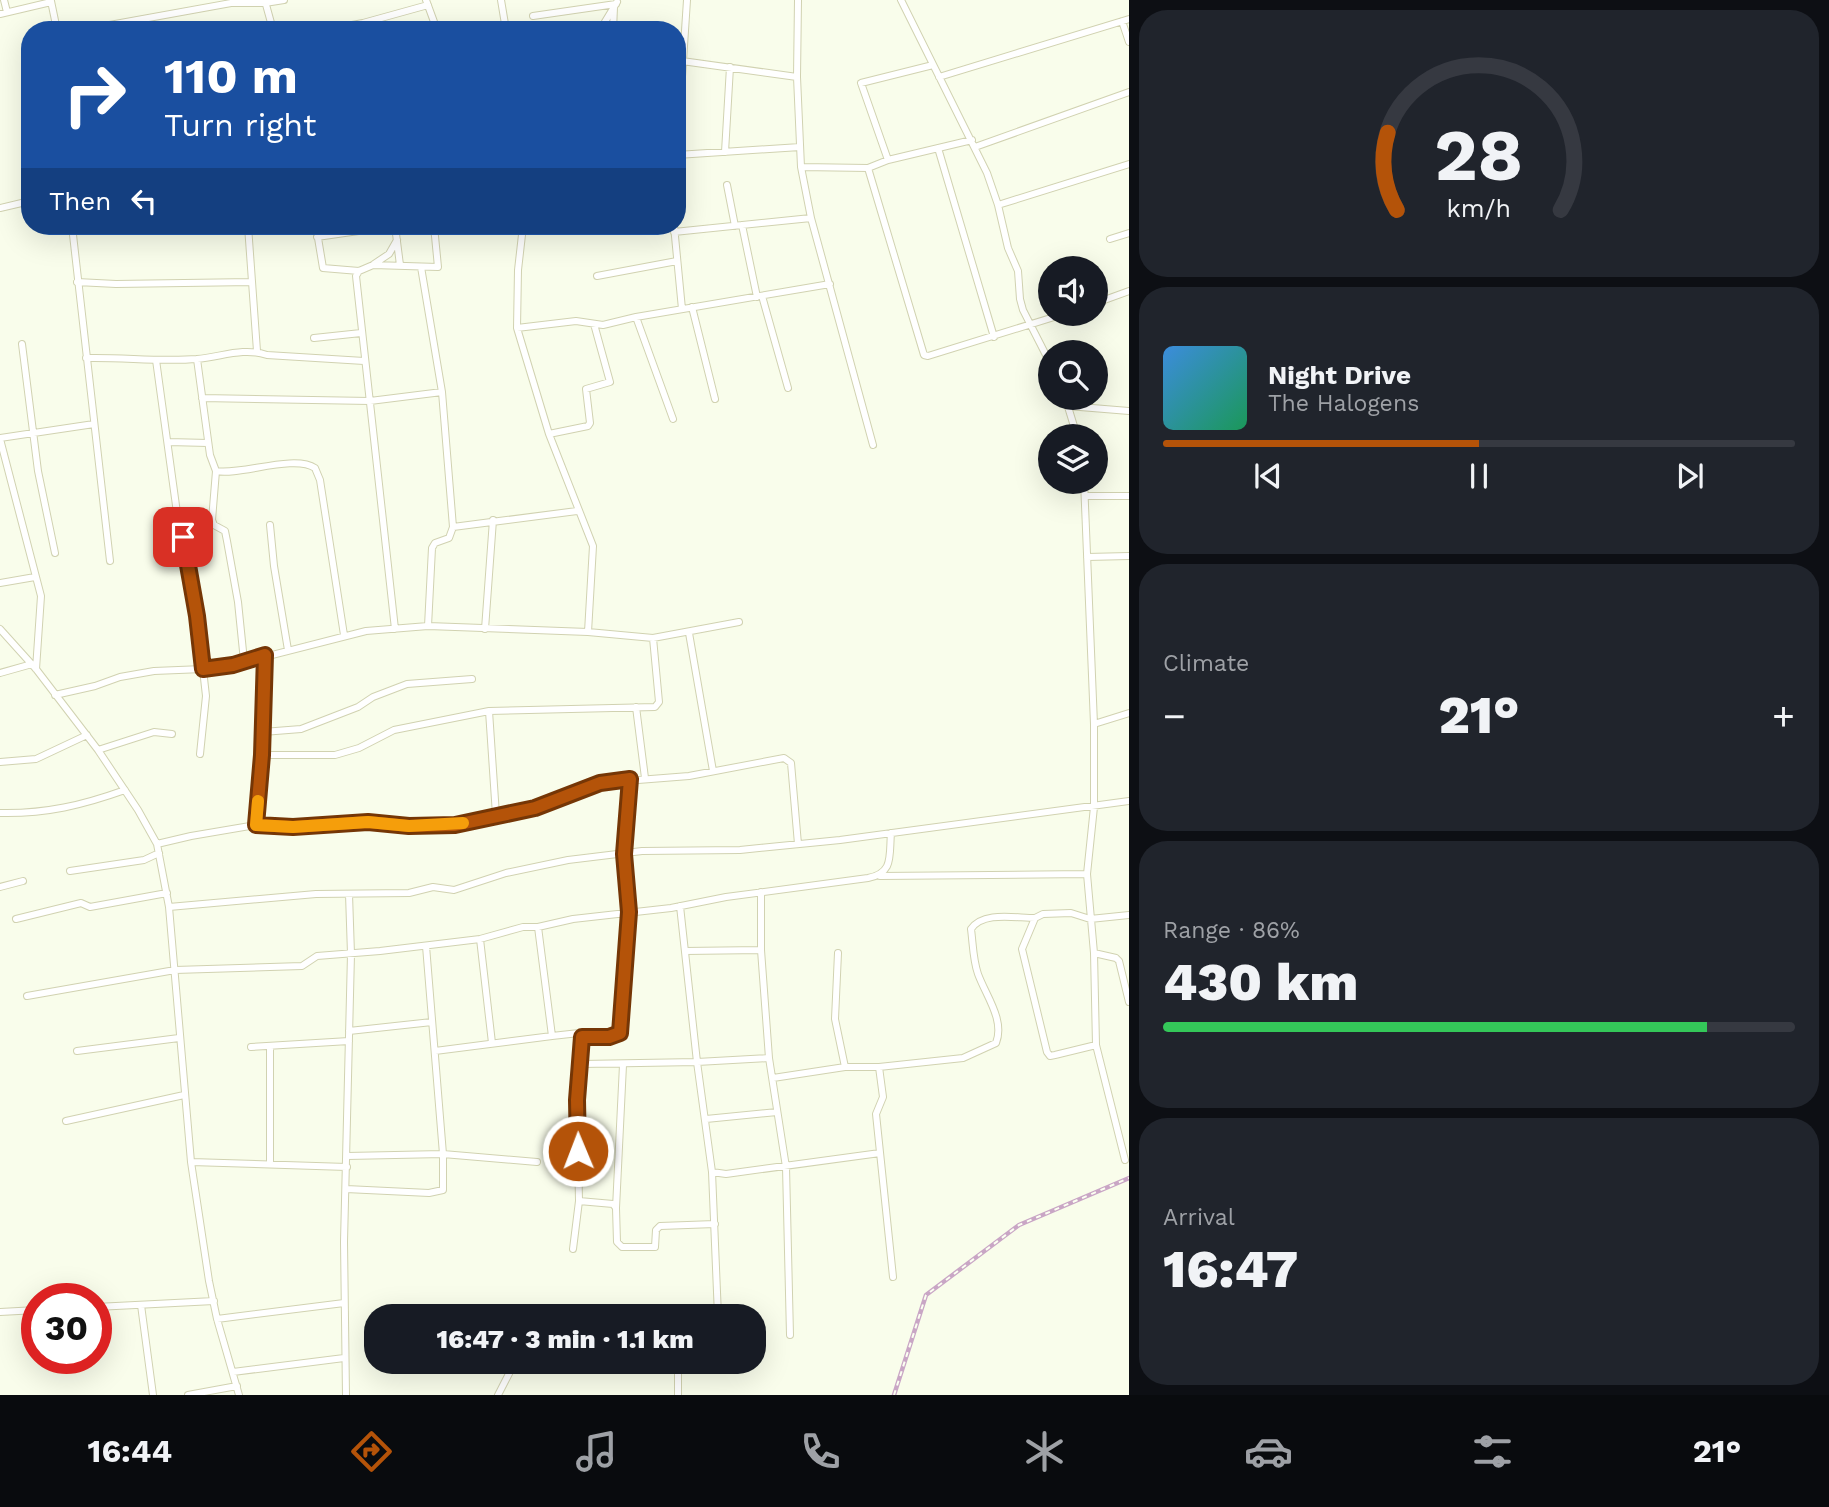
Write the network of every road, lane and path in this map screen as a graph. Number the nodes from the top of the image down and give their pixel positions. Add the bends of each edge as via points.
1 (4, 0) edge
2 (284, 0) edge
3 (502, 0) edge
4 (687, 0) edge
5 (798, 0) edge
6 (901, 0) edge
7 (51, 1) edge
8 (265, 2) edge
9 (427, 3) edge
10 (616, 4) edge
11 (4, 13) edge
12 (533, 16) dead end
13 (1125, 20) edge
14 (55, 21) edge
15 (134, 21) edge
16 (270, 21) edge
17 (369, 21) edge
18 (434, 21) edge
19 (505, 21) edge
20 (606, 21) edge
21 (685, 21) edge
22 (1129, 42) edge
23 (686, 62) edge
24 (933, 65) junction
25 (730, 67) junction
26 (797, 77) junction
27 (939, 78) junction
28 (1129, 92) edge
29 (974, 144) junction
30 (800, 147) junction
31 (938, 148) junction
32 (725, 152) junction
33 (686, 154) edge
34 (888, 160) junction
35 (1129, 164) edge
36 (801, 167) junction
37 (868, 167) junction
38 (727, 185) dead end
39 (21, 203) edge
40 (998, 205) junction
41 (0, 208) edge
42 (811, 218) junction
43 (738, 225) junction
44 (686, 228) edge
45 (1129, 233) edge
46 (73, 235) edge
47 (248, 235) edge
48 (331, 235) edge
49 (396, 235) edge
50 (435, 235) edge
51 (522, 235) edge
52 (675, 235) edge
53 (317, 237) joint
54 (1110, 239) dead end
55 (397, 240) junction
56 (677, 261) junction
57 (373, 265) junction
58 (400, 265) junction
59 (421, 267) junction
60 (359, 271) junction
61 (597, 276) dead end
62 (77, 282) junction
63 (252, 282) junction
64 (830, 284) junction
65 (1129, 292) edge
66 (759, 296) junction
67 (1108, 299) edge
68 (692, 307) junction
69 (682, 309) junction
70 (636, 317) junction
71 (1038, 323) edge
72 (593, 324) junction
73 (1030, 326) junction
74 (517, 328) junction
75 (361, 333) junction
76 (993, 337) junction
77 (314, 338) dead end
78 (1038, 341) edge
79 (22, 344) dead end
80 (257, 351) junction
81 (86, 358) junction
82 (197, 359) junction
83 (156, 360) junction
84 (364, 361) junction
85 (788, 388) dead end
86 (442, 392) junction
87 (202, 398) junction
88 (715, 398) dead end
89 (370, 401) junction
90 (1108, 409) edge
91 (1129, 411) edge
92 (673, 419) dead end
93 (94, 424) junction
94 (32, 433) junction
95 (549, 434) junction
96 (0, 438) edge
97 (168, 442) junction
98 (208, 443) junction
99 (873, 446) dead end
100 (216, 471) junction
101 (1086, 496) joint
102 (1129, 496) edge
103 (577, 511) junction
104 (493, 520) junction
105 (270, 525) dead end
106 (453, 527) junction
107 (55, 553) dead end
108 (1129, 556) edge
109 (1087, 558) junction
110 (110, 561) dead end
111 (35, 577) junction
112 (0, 583) edge
113 (739, 622) dead end
114 (428, 626) junction
115 (0, 629) edge
116 (395, 629) junction
117 (485, 629) junction
118 (589, 632) junction
119 (689, 633) junction
120 (344, 635) junction
121 (653, 638) junction
122 (288, 650) junction
123 (265, 655) junction
124 (244, 662) junction
125 (34, 667) junction
126 (203, 669) junction
127 (0, 673) edge
128 (472, 679) dead end
129 (55, 695) junction
130 (636, 707) junction
131 (489, 711) junction
132 (1129, 713) edge
133 (1094, 724) junction
134 (263, 732) junction
135 (172, 734) dead end
136 (87, 735) junction
137 (98, 750) junction
138 (200, 754) dead end
139 (262, 755) junction
140 (0, 762) edge
141 (713, 771) junction
142 (645, 778) junction
143 (630, 779) junction
144 (125, 790) junction
145 (1129, 801) edge
146 (1094, 807) junction
147 (0, 813) edge
148 (496, 815) junction
149 (256, 825) junction
150 (891, 834) junction
151 (157, 844) junction
152 (798, 844) junction
153 (159, 853) junction
154 (624, 854) junction
155 (70, 871) dead end
156 (1087, 874) junction
157 (880, 876) junction
158 (23, 881) dead end
159 (0, 887) edge
160 (761, 892) junction
161 (167, 893) junction
162 (349, 894) junction
163 (680, 906) junction
164 (169, 907) junction
165 (629, 912) junction
166 (1129, 915) edge
167 (1035, 918) junction
168 (16, 919) dead end
169 (1090, 919) junction
170 (538, 927) junction
171 (480, 939) junction
172 (426, 946) junction
173 (761, 950) junction
174 (685, 951) junction
175 (838, 953) dead end
176 (1094, 953) junction
177 (351, 954) junction
178 (1129, 960) edge
179 (1119, 961) junction
180 (175, 970) junction
181 (27, 996) dead end
182 (1129, 1002) edge
183 (432, 1022) junction
184 (349, 1031) junction
185 (552, 1036) junction
186 (582, 1037) junction
187 (179, 1038) junction
188 (349, 1041) junction
189 (492, 1043) junction
190 (1096, 1045) junction
191 (270, 1046) junction
192 (250, 1047) dead end
193 (77, 1051) dead end
194 (435, 1051) junction
195 (769, 1058) junction
196 (697, 1062) junction
197 (582, 1064) junction
198 (623, 1065) junction
199 (845, 1067) junction
200 (879, 1067) junction
201 (773, 1079) junction
202 (184, 1095) junction
203 (777, 1112) junction
204 (706, 1119) junction
205 (66, 1121) dead end
206 (880, 1153) junction
207 (443, 1154) junction
208 (347, 1156) junction
209 (1125, 1160) dead end
210 (191, 1162) junction
211 (537, 1162) dead end
212 (270, 1164) junction
213 (347, 1167) junction
214 (786, 1167) junction
215 (712, 1172) junction
216 (346, 1189) junction
217 (579, 1201) junction
218 (616, 1208) junction
219 (715, 1224) junction
220 (573, 1249) dead end
221 (893, 1277) dead end
222 (214, 1301) junction
223 (345, 1303) junction
224 (718, 1304) edge
225 (141, 1305) junction
226 (112, 1306) edge
227 (21, 1311) edge
228 (0, 1312) edge
229 (217, 1319) junction
230 (790, 1335) dead end
231 (344, 1357) junction
232 (233, 1372) junction
233 (509, 1374) edge
234 (678, 1374) edge
235 (237, 1387) junction
236 (153, 1395) edge
237 (188, 1395) edge
238 (239, 1395) edge
239 (346, 1395) edge
240 (498, 1395) edge
241 (678, 1395) edge

1 - 11 street
2 - 8 street
3 - 19 street
4 - 21 street
5 - 26 street
6 - 24 street
7 - 11 street
7 - 14 street
8 - 15 street
8 - 16 street
9 - 17 street
9 - 18 street
10 - 12 street
10 - 20 street
13 - 22 street
13 - 27 street
23 - 25 street
24 - 27 street
24 - 34 street via 861,83
25 - 26 street
25 - 32 street
26 - 30 street
27 - 29 street
28 - 29 street
29 - 31 street
29 - 40 street
30 - 32 street
30 - 36 street
31 - 34 street
31 - 76 street
32 - 33 street
34 - 37 street
35 - 40 street
36 - 37 street
36 - 42 street
37 - 76 street via 922,353 928,356
38 - 43 street
39 - 41 street
40 - 73 street
42 - 43 street
42 - 64 street
43 - 44 street
43 - 66 street
45 - 54 street
46 - 62 street
47 - 63 street
48 - 53 street
49 - 55 street
50 - 59 street via 439,265
51 - 74 street
52 - 56 street
53 - 60 street via 323,268
55 - 57 street via 389,254
55 - 58 street
56 - 61 street
56 - 69 street
57 - 58 street
57 - 60 street
58 - 59 street
59 - 86 street
60 - 75 street
62 - 63 street
62 - 81 street
63 - 80 street
64 - 66 street
64 - 99 street
65 - 67 street
66 - 68 street
66 - 85 street
68 - 69 street
68 - 88 street
69 - 70 street
70 - 72 street
70 - 92 street
71 - 73 street
72 - 74 street via 576,321
72 - 95 street via 610,382 586,390 588,426
73 - 76 street
73 - 78 street
74 - 95 street
75 - 77 street
75 - 84 street
79 - 94 street
80 - 82 street
80 - 84 street
81 - 83 street
81 - 93 street
82 - 83 street
82 - 87 street
83 - 97 street
84 - 89 street
86 - 89 street
86 - 106 street
87 - 89 street
87 - 98 street
89 - 116 street
90 - 91 street
93 - 94 street
93 - 110 street
94 - 96 street
94 - 107 street
95 - 103 street
96 - 111 street
97 - 98 street
97 - 126 street
98 - 100 street
100 - 120 street via 265,465 315,468
100 - 124 street via 212,520 225,531 228,541
101 - 102 street
101 - 109 street
103 - 104 street
103 - 118 street via 594,553
104 - 106 street
104 - 117 street
105 - 122 street
106 - 114 street via 449,538 435,542 432,548
108 - 109 street
109 - 133 street
111 - 112 street
111 - 125 street via 41,604
113 - 119 street
114 - 116 street
114 - 117 street
115 - 125 street
116 - 120 street
117 - 118 street
118 - 121 street
119 - 121 street
119 - 141 street
120 - 122 street
121 - 130 street via 659,702 655,707
122 - 123 street
123 - 124 street
123 - 134 street
124 - 126 street
125 - 127 street
125 - 129 street
126 - 129 street via 154,671
126 - 138 street via 206,696
128 - 134 street via 407,684 301,729
129 - 136 street
130 - 131 street
130 - 142 street
131 - 139 street via 394,730 335,755
131 - 148 street
132 - 133 street
133 - 146 street
134 - 139 street
135 - 137 street via 154,733
136 - 137 street
136 - 140 street via 36,759
137 - 144 street
139 - 149 street
141 - 142 street
141 - 152 street via 788,760
142 - 143 street
143 - 148 street via 600,783 535,808
143 - 154 street
144 - 147 street via 82,806
144 - 151 street
145 - 146 street
146 - 150 street
146 - 156 street
148 - 149 street via 455,825
149 - 151 street
150 - 152 street
150 - 157 street via 889,859
151 - 153 street
152 - 154 street
153 - 155 street via 144,860
153 - 161 street
154 - 162 street via 557,861 454,890 433,887 409,893
154 - 165 street
156 - 157 street
156 - 169 street
157 - 160 street
158 - 159 street
160 - 163 street
160 - 173 street
161 - 164 street
161 - 168 street via 90,907 81,903
162 - 164 street
162 - 177 street
163 - 165 street
163 - 174 street
164 - 180 street
165 - 170 street
165 - 186 street via 620,1033
166 - 169 street
167 - 169 street via 1071,913
167 - 190 street via 1022,949 1047,1052 1050,1056
167 - 200 street via 991,917 971,929 977,971 1000,1032 996,1043 963,1058
169 - 176 street
170 - 171 street
170 - 185 street
171 - 172 street
171 - 189 street
172 - 177 street
172 - 183 street
173 - 174 street
173 - 195 street
174 - 196 street
175 - 199 street via 835,1019
176 - 179 street
176 - 190 street
177 - 180 street via 317,956 302,966
177 - 184 street
178 - 179 street
179 - 182 street
180 - 181 street
180 - 187 street
183 - 184 street
183 - 194 street
184 - 188 street
185 - 186 street via 579,1033
185 - 189 street
186 - 197 street
187 - 193 street
187 - 202 street
188 - 191 street
188 - 208 street
189 - 194 street
190 - 209 street
191 - 192 street
191 - 212 street
194 - 207 street
195 - 196 street
195 - 201 street
196 - 198 street
196 - 204 street
197 - 198 street
197 - 217 street via 577,1100
198 - 218 street
199 - 200 street
199 - 201 street
200 - 206 street via 883,1097 876,1114
201 - 203 street
202 - 205 street
202 - 210 street
203 - 204 street
203 - 214 street
204 - 215 street
206 - 214 street
206 - 221 street
207 - 208 street
207 - 211 street
207 - 216 street via 443,1190
208 - 213 street
210 - 212 street
210 - 222 street
212 - 213 street
213 - 216 street
214 - 215 street
214 - 230 street
215 - 219 street
216 - 223 street
217 - 218 street
217 - 220 street
218 - 219 street via 622,1247 655,1247 660,1226
219 - 224 street
222 - 225 street
222 - 229 street
223 - 229 street
223 - 231 street
225 - 226 street
225 - 236 street
227 - 228 street
229 - 232 street
231 - 232 street
231 - 239 street
232 - 235 street
233 - 240 street
234 - 241 street
235 - 237 street
235 - 238 street

